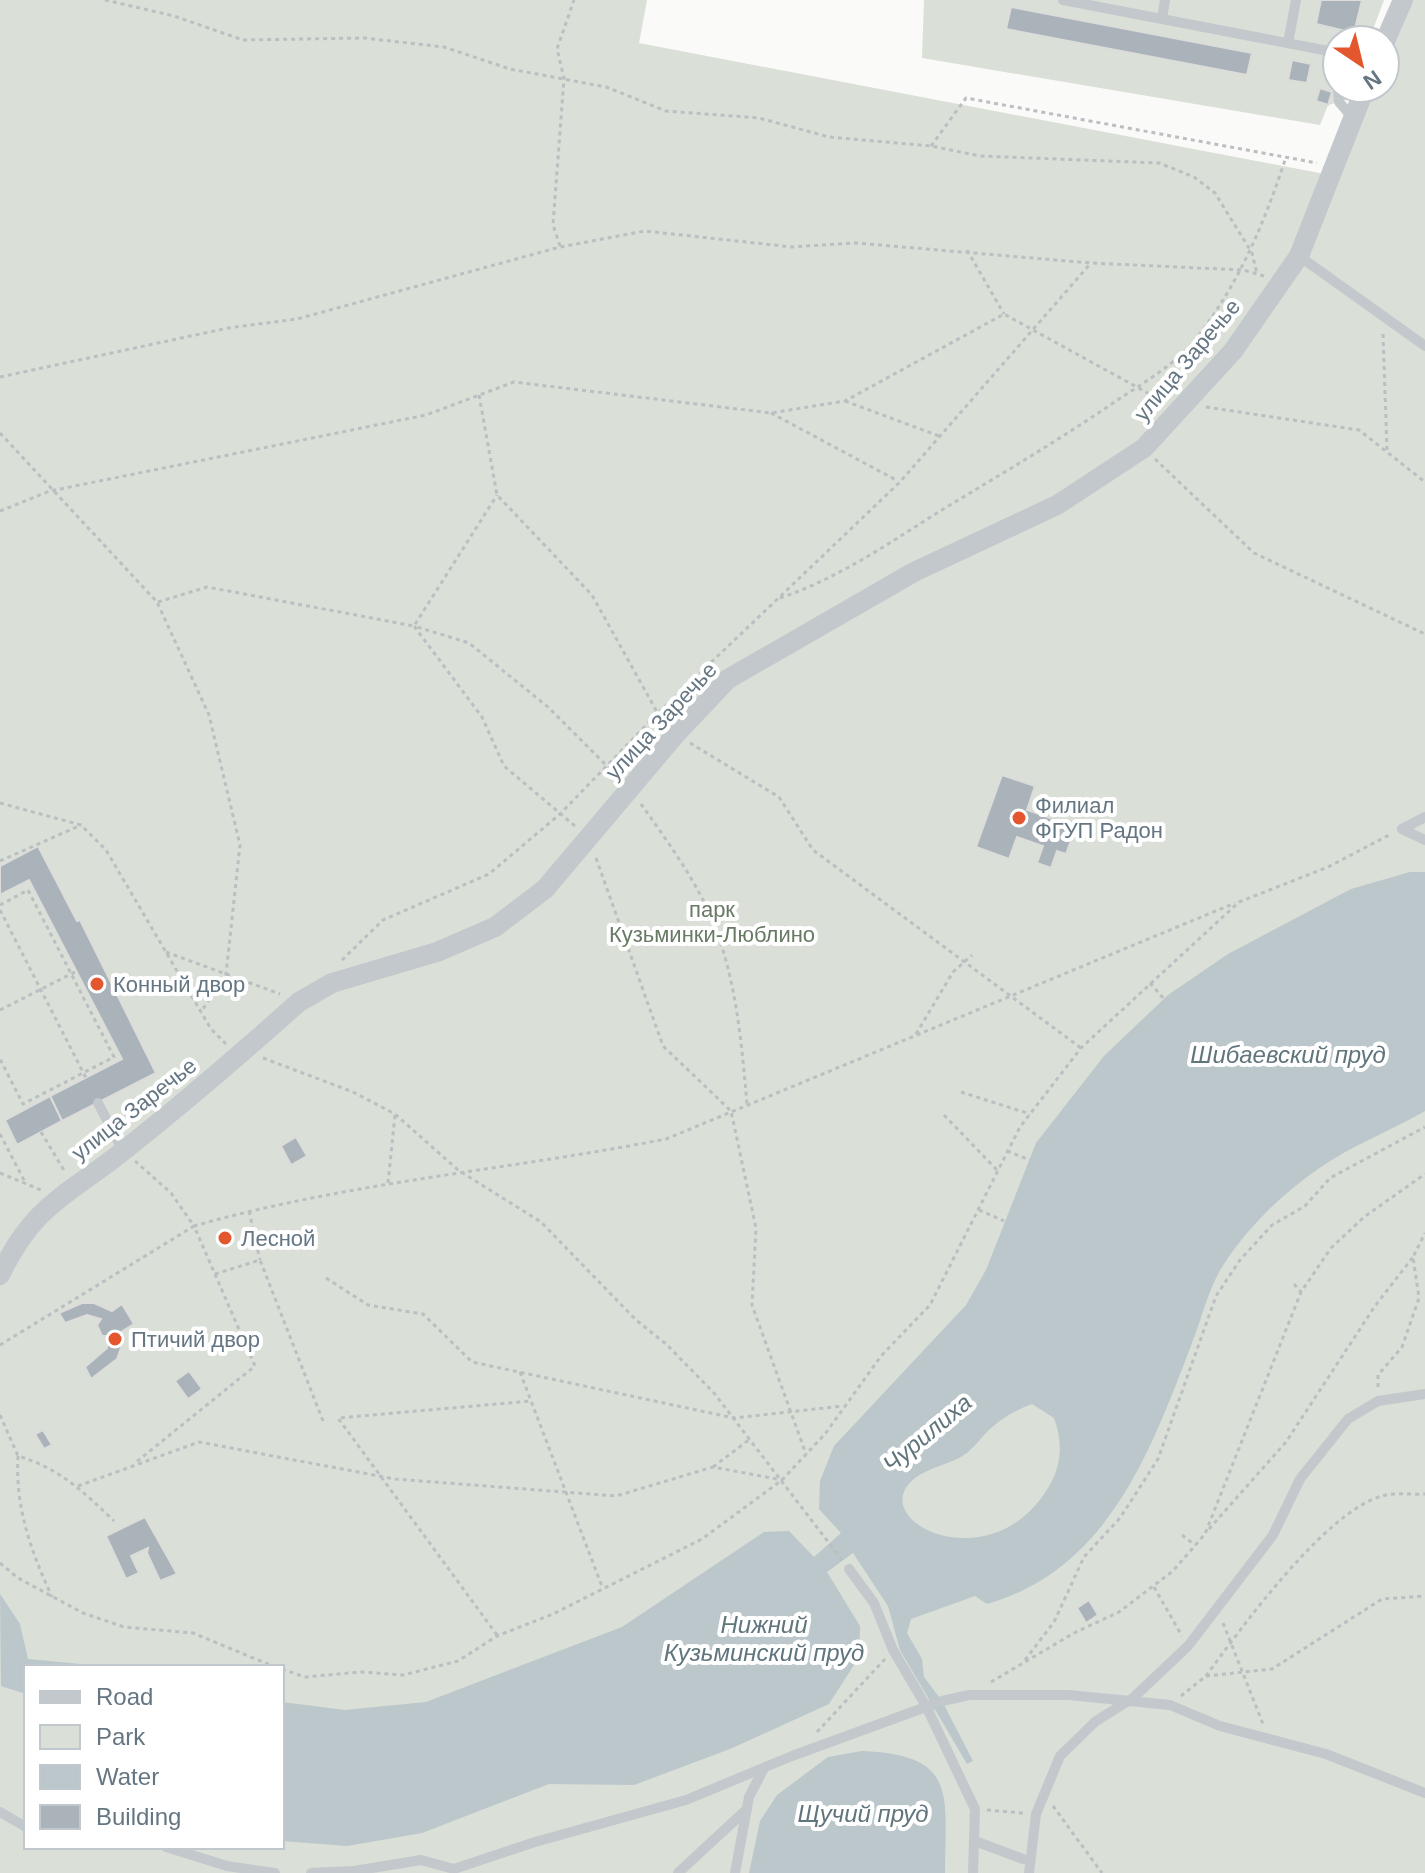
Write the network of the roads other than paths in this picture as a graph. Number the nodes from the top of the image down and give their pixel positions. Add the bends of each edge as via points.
1 (1063, 0) edge
2 (1165, 0) edge
3 (1296, 0) edge
4 (1403, 0) edge
5 (1162, 19) junction
6 (1392, 24) edge
7 (1288, 43) junction
8 (1321, 49) edge
9 (1341, 104) edge
10 (1358, 104) edge
11 (1352, 117) junction
12 (1299, 256) junction
13 (1425, 346) edge
14 (1425, 817) edge
15 (1425, 840) edge
16 (98, 1103) dead end
17 (123, 1151) junction
18 (0, 1275) edge
19 (1425, 1394) edge
20 (846, 1565) road end
21 (1133, 1698) junction
22 (934, 1704) junction
23 (763, 1770) junction
24 (1425, 1793) edge
25 (747, 1809) junction
26 (0, 1812) edge
27 (24, 1826) edge
28 (975, 1841) junction
29 (172, 1849) edge
30 (1023, 1859) dead end
31 (459, 1871) edge
32 (275, 1873) edge
33 (311, 1873) edge
34 (678, 1873) edge
35 (735, 1873) edge
36 (973, 1873) edge
37 (1029, 1873) edge

1 - 5 lane
2 - 5 lane
3 - 7 lane
4 - 6 street
5 - 7 lane
7 - 8 lane
9 - 11 lane
10 - 11 street, улица Заречье
11 - 12 street, улица Заречье
12 - 13 lane
12 - 17 street, улица Заречье via 1233,351 1144,448 1057,505 914,572 728,679 545,889 495,927 437,952 332,983 299,1002
14 - 15 lane via 1402,829
16 - 17 lane
17 - 18 street, улица Заречье via 65,1192 21,1234
19 - 21 lane via 1378,1401 1348,1419 1300,1479 1273,1535 1218,1608 1188,1646
20 - 22 lane via 874,1603 893,1650
21 - 22 lane via 969,1695
21 - 24 lane via 1326,1754
21 - 37 lane via 1096,1721 1060,1756 1036,1814
22 - 23 lane
22 - 28 lane via 975,1809
23 - 25 lane
23 - 31 lane via 686,1800 535,1842
25 - 34 lane
25 - 35 lane
26 - 27 lane
28 - 30 lane
28 - 36 lane
29 - 32 lane via 227,1866
31 - 33 lane via 421,1860

